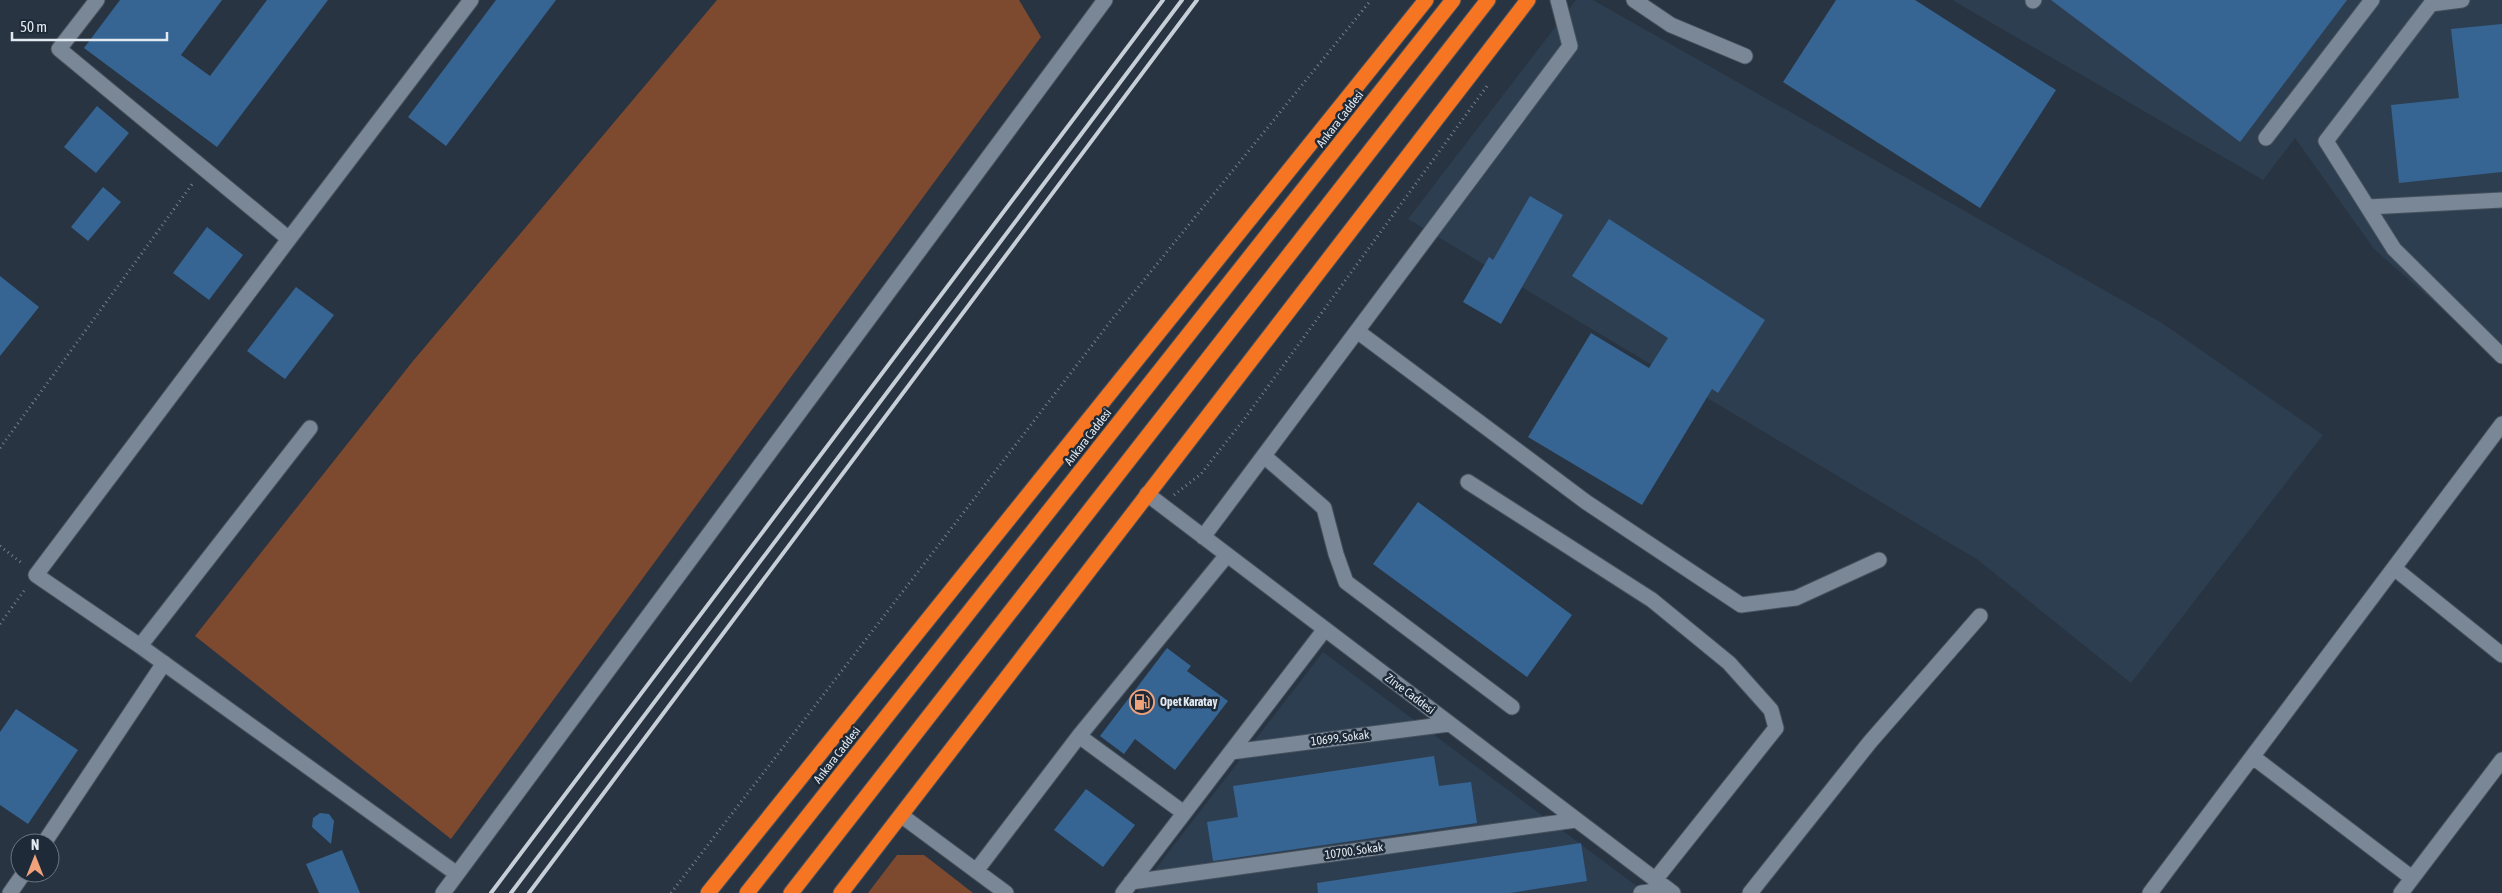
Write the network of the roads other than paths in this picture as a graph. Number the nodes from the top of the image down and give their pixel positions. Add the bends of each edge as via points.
1 (97, 0) edge
2 (471, 0) edge
3 (1105, 0) edge
4 (1426, 0) edge
5 (1453, 0) edge
6 (1488, 0) edge
7 (1528, 0) edge
8 (1558, 0) edge
9 (1634, 0) edge
10 (2372, 0) edge
11 (2462, 0) edge
12 (2432, 2) edge
13 (1745, 56) dead end
14 (2266, 138) dead end
15 (2502, 200) edge
16 (2368, 207) junction
17 (289, 239) junction
18 (1357, 331) junction
19 (2502, 356) edge
20 (2502, 424) edge
21 (310, 428) dead end
22 (1264, 456) junction
23 (1468, 482) dead end
24 (1147, 494) junction
25 (1203, 537) junction
26 (1227, 555) junction
27 (1879, 560) dead end
28 (2394, 568) junction
29 (1980, 616) dead end
30 (1325, 629) junction
31 (140, 646) junction
32 (2502, 655) edge
33 (164, 664) junction
34 (1512, 707) dead end
35 (1450, 724) junction
36 (1079, 736) junction
37 (1231, 752) junction
38 (2253, 757) junction
39 (2502, 760) edge
40 (1184, 813) junction
41 (902, 816) junction
42 (1576, 820) junction
43 (51, 833) edge
44 (976, 871) junction
45 (457, 874) junction
46 (2412, 878) junction
47 (1655, 880) junction
48 (1127, 888) edge
49 (1670, 891) edge
50 (443, 893) edge
51 (708, 893) edge
52 (748, 893) edge
53 (791, 893) edge
54 (841, 893) edge
55 (1006, 893) edge
56 (1641, 893) edge
57 (1750, 893) edge
58 (2150, 893) edge
59 (2401, 893) edge

1 - 17 street via 59,50
2 - 17 street
3 - 45 street
4 - 51 highway
5 - 52 highway, Ankara Caddesi
6 - 53 highway
7 - 24 highway
8 - 18 street via 1570,46
9 - 13 street via 1671,25
10 - 14 street
11 - 12 street
12 - 16 street via 2326,141
15 - 16 street
16 - 19 street via 2394,250
17 - 31 street via 36,575
18 - 22 street
18 - 27 street via 1586,502 1741,605 1796,598
20 - 28 street
21 - 31 street
22 - 25 street
22 - 34 street via 1324,508 1346,582
23 - 47 street via 1652,600 1729,663 1771,710 1776,728
24 - 25 street, Zirve Caddesi
24 - 41 highway
25 - 26 street, Zirve Caddesi
26 - 30 street, Zirve Caddesi
26 - 36 street
28 - 32 street
28 - 38 street
29 - 57 street via 1870,742
30 - 35 street, Zirve Caddesi
30 - 37 street
31 - 33 street
33 - 43 street
33 - 45 street
35 - 37 street, 10699. Sokak
35 - 42 street, Zirve Caddesi
36 - 40 street
36 - 44 street
37 - 40 street
38 - 46 street
38 - 58 street
39 - 46 street
40 - 48 street
41 - 44 street
41 - 54 highway
42 - 47 street, Zirve Caddesi
42 - 48 street, 10700. Sokak
44 - 55 street
45 - 50 street
46 - 59 street
47 - 49 street, Zirve Caddesi
49 - 56 street

